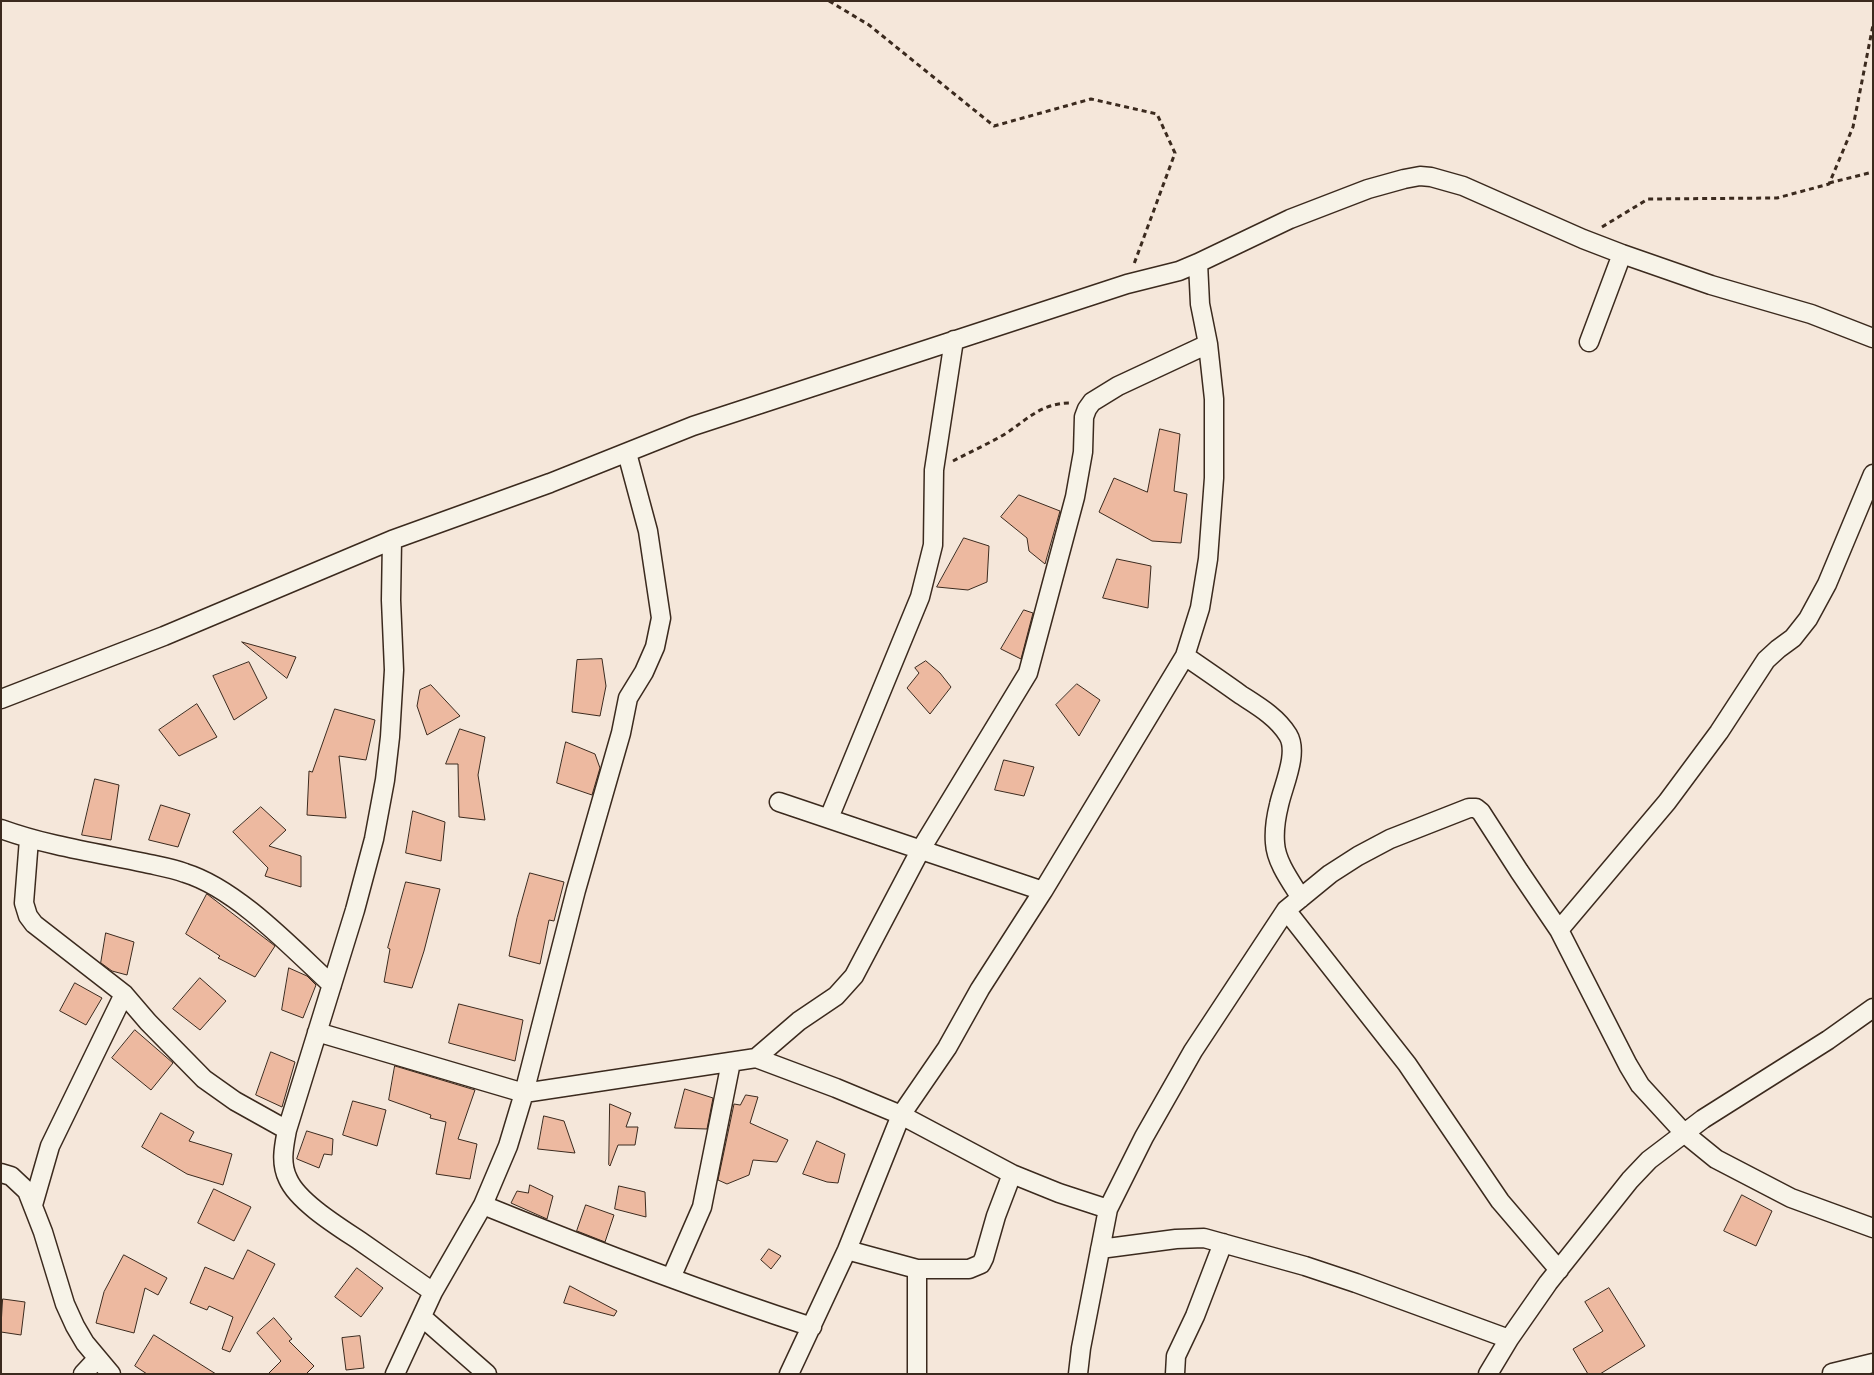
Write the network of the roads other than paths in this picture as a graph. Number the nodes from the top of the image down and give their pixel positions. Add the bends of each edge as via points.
1 (1622, 254) junction
2 (1198, 263) junction
3 (1873, 338) edge
4 (954, 340) junction
5 (1589, 342) dead end
6 (1208, 344) junction
7 (627, 452) junction
8 (1873, 474) edge
9 (392, 540) junction
10 (1185, 656) junction
11 (1, 699) edge
12 (779, 802) dead end
13 (829, 818) junction
14 (1, 829) edge
15 (29, 839) junction
16 (921, 849) junction
17 (1043, 891) junction
18 (1301, 898) junction
19 (1286, 910) junction
20 (1560, 930) junction
21 (332, 985) junction
22 (124, 994) junction
23 (1873, 1008) edge
24 (317, 1032) junction
25 (756, 1058) junction
26 (731, 1062) junction
27 (524, 1094) junction
28 (901, 1115) junction
29 (287, 1130) junction
30 (1684, 1133) junction
31 (1, 1173) edge
32 (1012, 1174) junction
33 (33, 1205) junction
34 (483, 1205) junction
35 (1108, 1209) junction
36 (1873, 1228) edge
37 (1223, 1243) junction
38 (1100, 1249) junction
39 (847, 1250) junction
40 (917, 1269) junction
41 (1559, 1270) junction
42 (672, 1278) junction
43 (433, 1292) junction
44 (422, 1317) junction
45 (812, 1326) junction
46 (1509, 1339) junction
47 (97, 1359) junction
48 (1873, 1363) edge
49 (1832, 1372) dead end
50 (83, 1374) edge
51 (111, 1374) edge
52 (395, 1374) edge
53 (487, 1374) edge
54 (789, 1374) edge
55 (917, 1374) edge
56 (1078, 1374) edge
57 (1175, 1374) edge
58 (1488, 1374) edge

1 - 2 street via 1463,186 1420,176 1368,189 1290,219
1 - 3 street via 1711,285 1811,314
1 - 5 street
2 - 4 street
2 - 6 street via 1200,304
4 - 7 street via 693,426
4 - 13 street via 934,470 933,545 920,597
6 - 10 street via 1215,434 1212,516 1200,608
6 - 16 street via 1140,374 1092,402 1087,409 1075,496 1028,673
7 - 9 street
7 - 27 street via 648,531 661,627 644,672 625,708
8 - 20 street via 1827,584 1808,619 1793,638 1766,660 1719,732 1667,802
9 - 11 street via 164,636
9 - 21 street via 394,670 385,780 374,839
10 - 17 street
10 - 18 street via 1270,715 1291,740 1289,771 1278,805 1275,845 1283,867
12 - 13 street
13 - 16 street
14 - 15 street
15 - 21 street via 199,878 232,897
15 - 22 street via 24,903 28,916
16 - 17 street
16 - 25 street via 854,976 836,996 799,1021
17 - 28 street via 980,989 947,1048
18 - 19 street
18 - 20 street via 1358,856 1390,839 1472,807 1481,812
19 - 35 street via 1193,1051 1148,1129
19 - 41 street via 1407,1064 1500,1201
20 - 30 street via 1636,1078
21 - 24 street
22 - 29 street via 204,1079 235,1102
22 - 33 street via 50,1146
23 - 30 street
24 - 27 street
24 - 29 street
25 - 26 street
25 - 28 street
26 - 27 street
26 - 42 street via 702,1207
27 - 34 street via 508,1146
28 - 32 street
28 - 39 street
29 - 43 street via 283,1162 294,1190 323,1216
30 - 36 street via 1716,1159 1784,1194
30 - 41 street via 1649,1160 1630,1180
31 - 33 street via 18,1180
32 - 35 street
32 - 40 street via 981,1264 968,1269
33 - 47 street via 65,1304
34 - 42 street
34 - 43 street
35 - 38 street
37 - 38 street via 1190,1238
37 - 46 street via 1356,1283
37 - 57 street via 1176,1356
38 - 56 street
39 - 40 street
39 - 45 street
40 - 55 street
41 - 46 street
42 - 45 street
43 - 44 street
44 - 52 street
44 - 53 street
45 - 54 street
46 - 58 street
47 - 50 street
47 - 51 street
48 - 49 street

